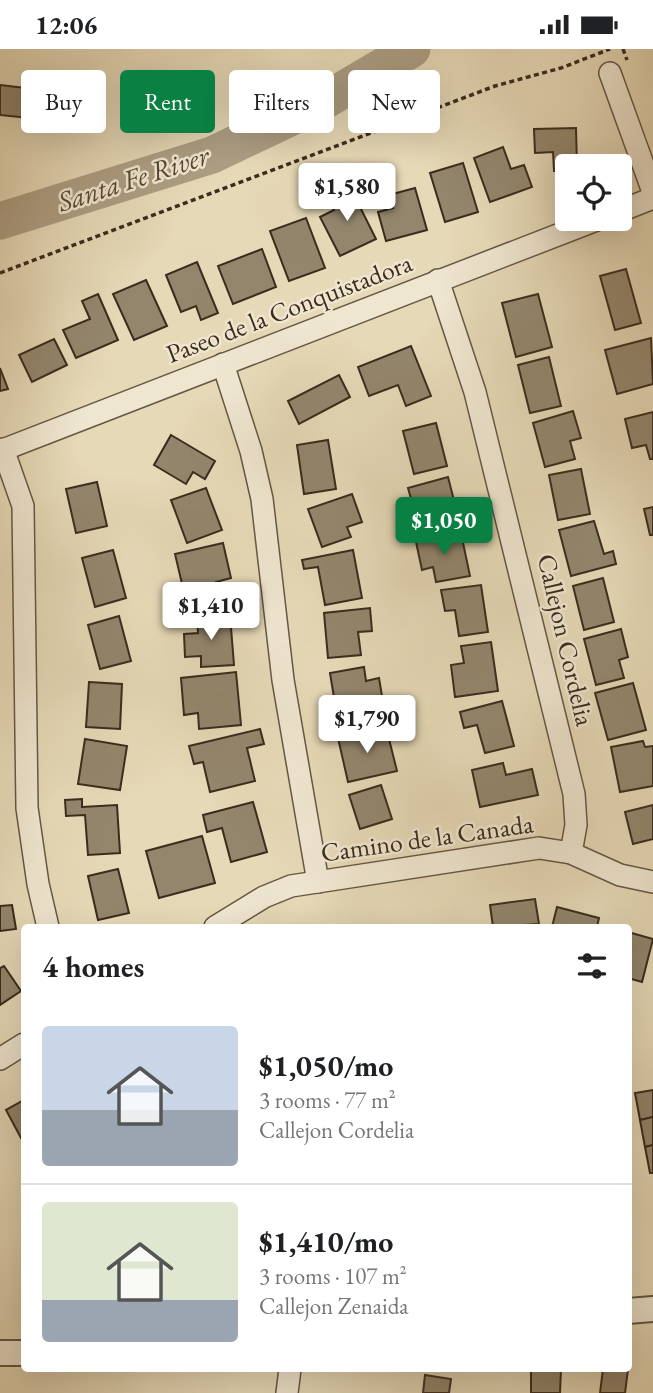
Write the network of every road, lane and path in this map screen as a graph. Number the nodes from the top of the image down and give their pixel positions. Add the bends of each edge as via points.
1 (610, 49) edge
2 (610, 73) dead end
3 (653, 192) edge
4 (653, 198) edge
5 (632, 206) edge
6 (567, 231) edge
7 (0, 273) edge
8 (438, 280) junction
9 (223, 364) junction
10 (2, 450) edge
11 (570, 853) junction
12 (318, 882) junction
13 (653, 882) edge
14 (47, 924) edge
15 (220, 924) edge
16 (21, 1046) edge
17 (0, 1059) edge
18 (653, 1309) edge
19 (632, 1311) edge
20 (0, 1353) edge
21 (21, 1353) edge
22 (290, 1372) edge
23 (287, 1393) edge

1 - 7 path via 495,86
2 - 3 street
4 - 5 street
6 - 8 street, Paseo de la Conquistadora
8 - 9 street, Paseo de la Conquistadora
8 - 11 street, Callejon Cordelia via 478,404 574,794 576,825
9 - 10 street, Paseo de la Conquistadora
9 - 12 street via 262,499 283,680
10 - 14 street via 23,506 27,809
11 - 12 street, Camino de la Canada via 524,848
11 - 13 street, Camino de la Canada via 620,876
12 - 15 street, Camino de la Canada via 277,891
16 - 17 street
18 - 19 street
20 - 21 street
22 - 23 street

